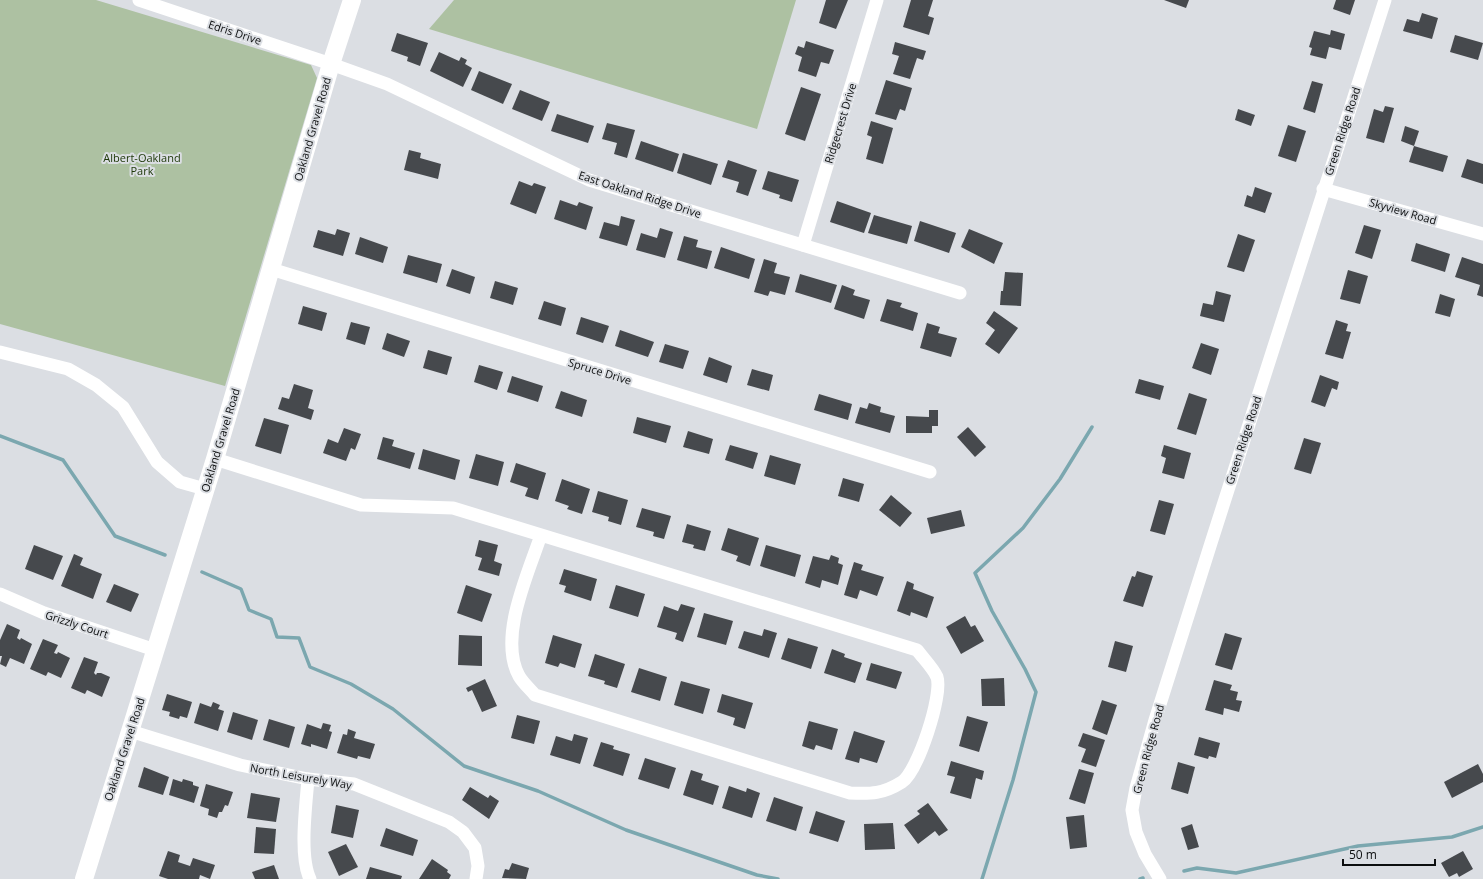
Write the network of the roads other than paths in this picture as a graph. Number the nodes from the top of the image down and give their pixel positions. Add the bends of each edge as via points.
1 (139, 0) edge
2 (352, 0) edge
3 (877, 0) edge
4 (1385, 0) edge
5 (331, 64) junction
6 (1324, 189) junction
7 (1483, 234) edge
8 (803, 245) junction
9 (271, 269) junction
10 (960, 293) dead end
11 (0, 352) edge
12 (215, 459) junction
13 (930, 472) dead end
14 (204, 489) junction
15 (541, 535) junction
16 (0, 594) edge
17 (155, 650) junction
18 (130, 731) junction
19 (308, 779) junction
20 (84, 879) edge
21 (310, 879) edge
22 (476, 879) edge
23 (1160, 879) edge

1 - 5 street, Edris Drive
2 - 5 street, Oakland Gravel Road
3 - 8 street, Ridgecrest Drive
4 - 6 street, Green Ridge Road
5 - 8 street, East Oakland Ridge Drive via 388,84 589,180
5 - 9 street, Oakland Gravel Road
6 - 7 street, Skyview Road
6 - 23 street, Green Ridge Road via 1136,788 1132,810 1136,832
8 - 10 street, East Oakland Ridge Drive
9 - 12 street, Oakland Gravel Road
9 - 13 street, Spruce Drive
11 - 14 street via 68,369 96,385 122,407 157,462 180,482
12 - 14 street, Oakland Gravel Road
12 - 15 street via 361,505 453,508
14 - 17 street, Oakland Gravel Road
15 - 15 street via 917,650 937,678 936,704 920,756 903,781 876,794 850,793 535,695 519,676 511,651 513,619
16 - 17 street, Grizzly Court via 44,613
17 - 18 street, Oakland Gravel Road
18 - 19 street, North Leisurely Way via 240,765
18 - 20 street, Oakland Gravel Road
19 - 21 street via 305,869
19 - 22 street, North Leisurely Way via 354,784 449,822 463,832 475,848 478,866

